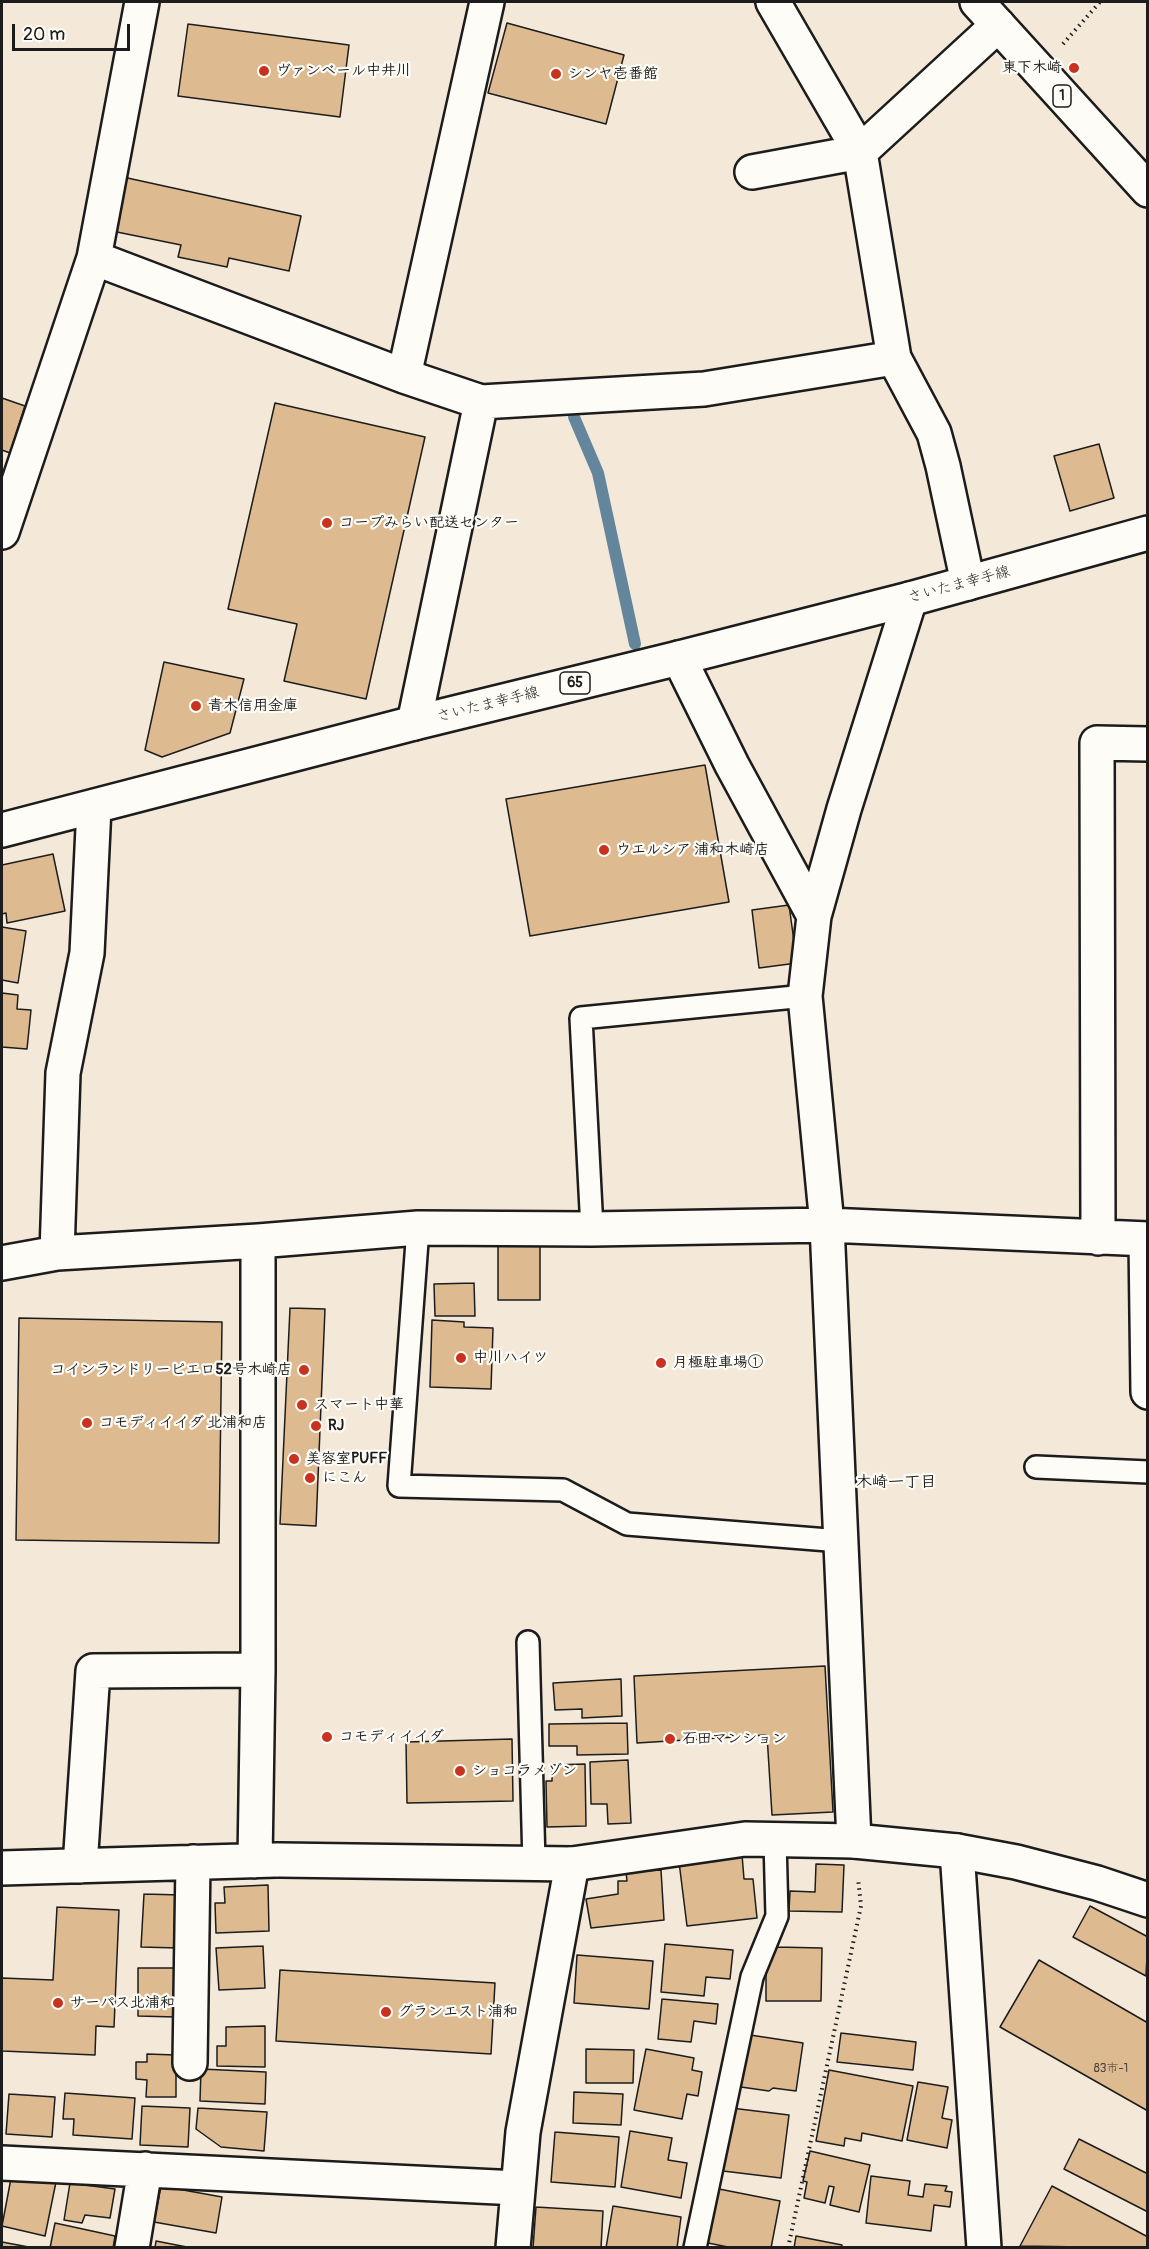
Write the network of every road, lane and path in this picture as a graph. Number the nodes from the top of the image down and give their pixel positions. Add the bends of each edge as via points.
1 (142, 2) edge
2 (487, 2) edge
3 (773, 2) edge
4 (1100, 2) edge
5 (987, 13) edge
6 (1038, 70) junction
7 (860, 152) junction
8 (752, 172) dead end
9 (1148, 190) edge
10 (94, 258) junction
11 (894, 358) junction
12 (404, 376) junction
13 (481, 402) junction
14 (11, 473) edge
15 (2, 532) edge
16 (1148, 533) edge
17 (968, 583) junction
18 (910, 598) junction
19 (679, 658) junction
20 (414, 723) junction
21 (1148, 744) edge
22 (94, 807) junction
23 (2, 830) edge
24 (814, 916) junction
25 (805, 996) junction
26 (826, 1225) junction
27 (418, 1228) junction
28 (592, 1229) junction
29 (1098, 1238) junction
30 (1147, 1239) edge
31 (258, 1241) junction
32 (57, 1253) junction
33 (2, 1263) edge
34 (1148, 1392) edge
35 (1036, 1467) dead end
36 (1148, 1472) edge
37 (842, 1542) junction
38 (528, 1642) dead end
39 (258, 1670) junction
40 (775, 1840) junction
41 (854, 1841) junction
42 (957, 1851) junction
43 (267, 1861) junction
44 (193, 1862) junction
45 (534, 1863) junction
46 (572, 1864) junction
47 (80, 1866) junction
48 (2, 1868) edge
49 (1148, 1900) edge
50 (190, 2063) dead end
51 (2, 2163) edge
52 (145, 2169) junction
53 (518, 2188) junction
54 (132, 2247) edge
55 (513, 2247) edge
56 (695, 2247) edge
57 (788, 2247) edge
58 (984, 2247) edge

1 - 10 street
2 - 12 street
3 - 7 street
4 - 6 path
5 - 6 street, 1
5 - 7 street
6 - 9 street, 1
7 - 8 street
7 - 11 street
10 - 12 street
10 - 14 street
11 - 13 street via 704,389
11 - 17 street via 934,433
12 - 13 street
13 - 20 street
14 - 15 street
16 - 17 street, さいたま幸手線 / 65
17 - 18 street, さいたま幸手線 / 65
18 - 19 street, さいたま幸手線 / 65
18 - 24 street
19 - 20 street, さいたま幸手線 / 65
19 - 24 street
20 - 22 street, さいたま幸手線 / 65
21 - 29 street via 1097,743
22 - 23 street, さいたま幸手線 / 65
22 - 32 street via 87,953 63,1073
24 - 25 street
25 - 26 street
25 - 28 lane via 581,1018
26 - 28 street
26 - 29 street
26 - 37 street
27 - 28 street
27 - 31 street
27 - 37 lane via 399,1486 563,1490 627,1524
29 - 30 street
30 - 34 street
31 - 32 street
31 - 39 street
32 - 33 street
35 - 36 lane
37 - 41 street
38 - 45 lane
39 - 43 street
39 - 47 street via 93,1671
40 - 41 street
40 - 46 street via 746,1839
40 - 56 lane via 777,1916 752,1977
41 - 42 street
41 - 57 path via 861,1906
42 - 49 street via 1016,1862
42 - 58 street
43 - 44 street
43 - 45 street
44 - 47 street
44 - 50 street
45 - 46 street
46 - 53 street via 523,2132
47 - 48 street
51 - 52 street
52 - 53 street
52 - 54 street
53 - 55 street

